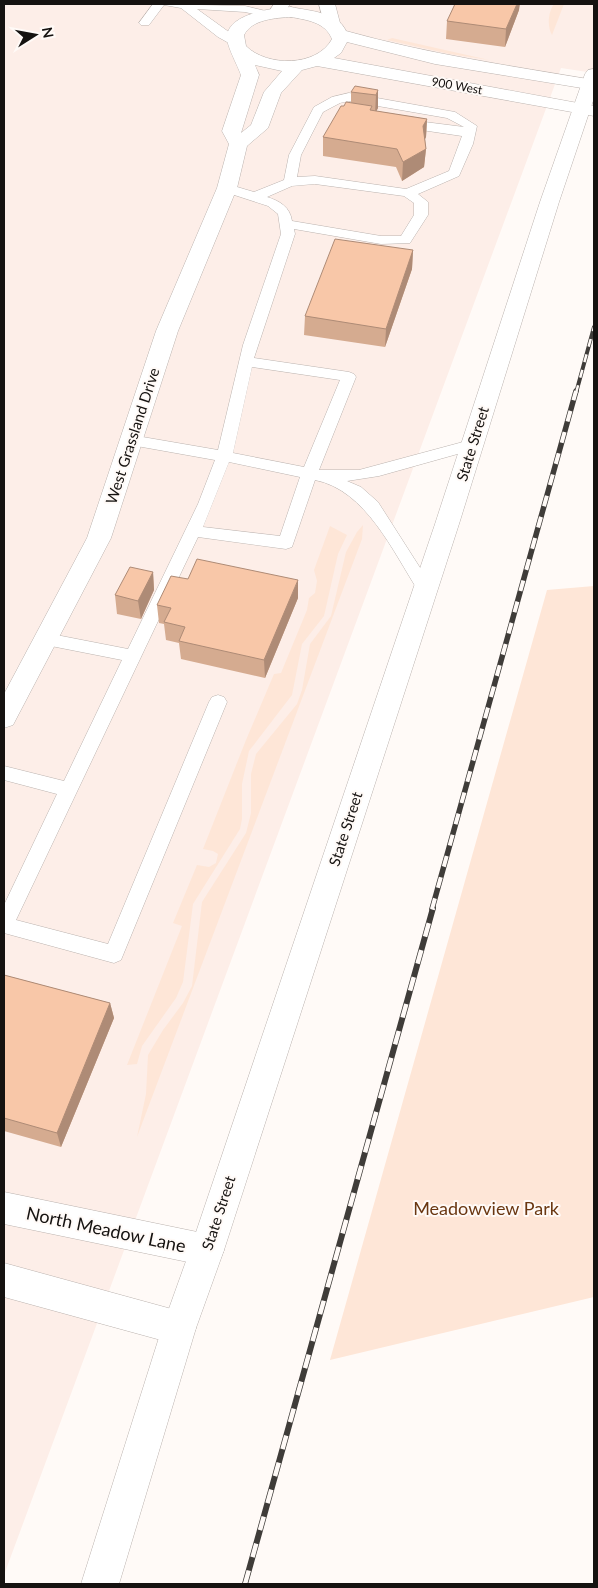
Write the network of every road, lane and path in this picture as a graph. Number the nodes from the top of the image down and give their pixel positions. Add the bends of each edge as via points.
1 (159, 4) edge
2 (169, 4) edge
3 (327, 4) edge
4 (185, 6) junction
5 (275, 10) edge
6 (145, 23) dead end
7 (336, 29) junction
8 (238, 47) junction
9 (319, 60) junction
10 (297, 65) junction
11 (593, 81) edge
12 (588, 110) edge
13 (388, 119) edge
14 (467, 132) junction
15 (238, 144) junction
16 (290, 182) junction
17 (227, 188) junction
18 (408, 193) junction
19 (254, 197) junction
20 (286, 224) junction
21 (246, 361) junction
22 (131, 440) junction
23 (474, 444) junction
24 (224, 456) junction
25 (316, 475) junction
26 (193, 531) junction
27 (425, 588) junction
28 (46, 639) junction
29 (133, 656) junction
30 (218, 702) dead end
31 (4, 718) edge
32 (4, 773) edge
33 (69, 790) junction
34 (4, 1208) edge
35 (207, 1250) junction
36 (4, 1280) edge
37 (179, 1328) junction
38 (100, 1584) edge

1 - 6 lane
2 - 4 lane
3 - 7 street
4 - 5 lane
4 - 8 lane
5 - 7 street, 900 West via 306,14
5 - 8 street via 242,26 236,34
7 - 9 street via 341,42 337,49
7 - 11 street, 900 West via 382,48 448,61
8 - 10 street via 264,63
8 - 15 street, West Grassland Drive via 250,75 231,131
9 - 10 street
9 - 12 street, 900 West
10 - 15 street via 273,92 259,128
11 - 12 street, State Street
12 - 23 street, State Street via 525,280
13 - 14 lane
14 - 16 lane via 451,115 349,97 330,109 295,155
14 - 18 lane via 454,173
15 - 17 street, West Grassland Drive
16 - 18 lane via 315,180
16 - 19 lane
17 - 19 lane
17 - 22 street, West Grassland Drive via 167,331
18 - 20 lane via 421,202 421,215 405,240 381,240
19 - 20 lane via 273,203 284,213
20 - 21 lane via 288,234
21 - 24 lane
21 - 25 lane via 349,377
22 - 24 lane
22 - 28 street, West Grassland Drive via 99,538
23 - 25 lane via 359,475
23 - 27 street, State Street
24 - 25 lane
24 - 26 lane
25 - 26 lane via 286,542
25 - 27 lane via 355,491 372,506
26 - 29 lane
27 - 35 street, State Street
28 - 29 lane
28 - 31 street, West Grassland Drive
29 - 33 lane
30 - 33 lane via 114,954 4,925
32 - 33 lane
34 - 35 street, North Meadow Lane
35 - 37 street, State Street
36 - 37 street
37 - 38 street, State Street

